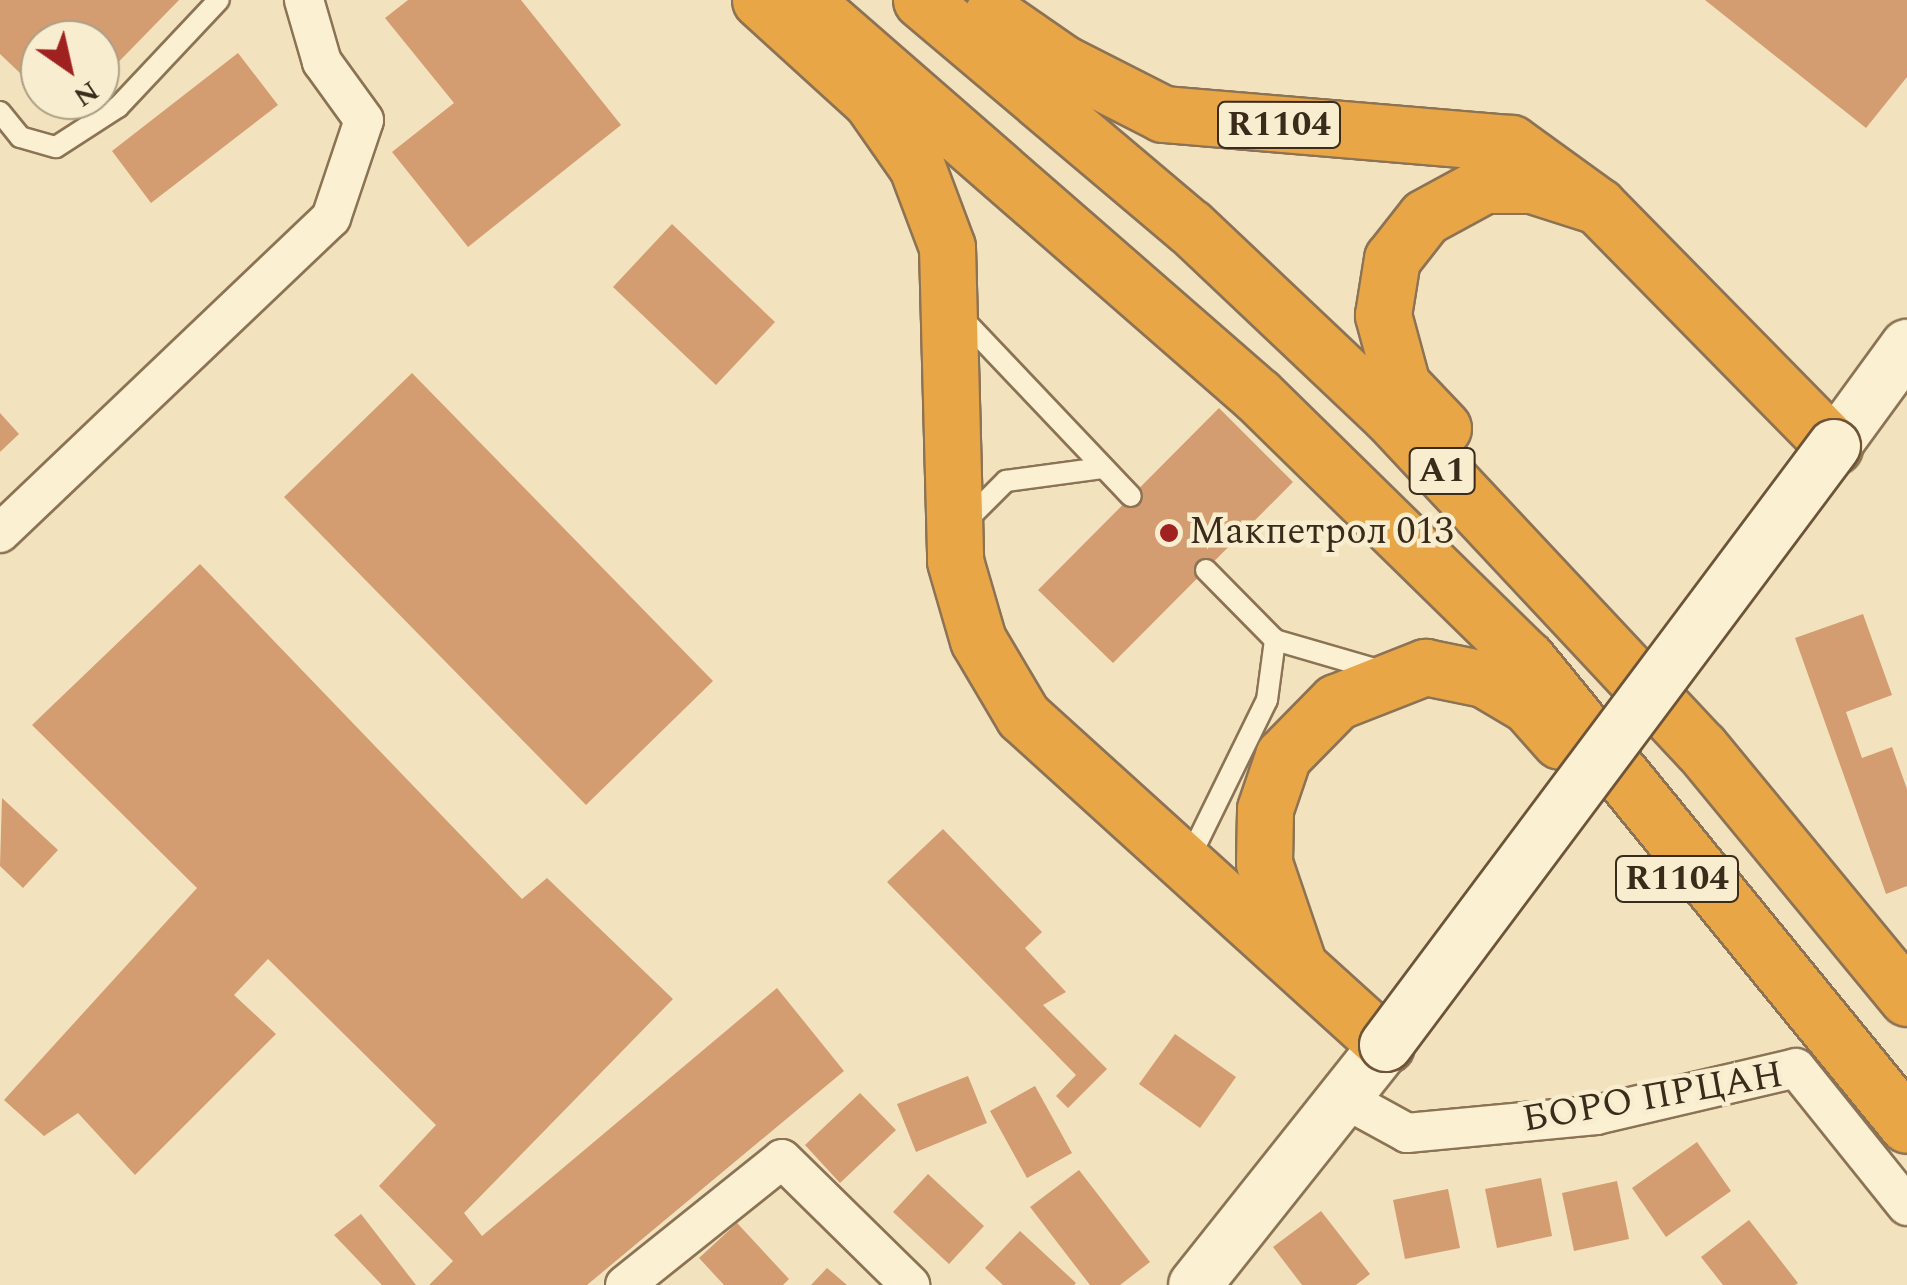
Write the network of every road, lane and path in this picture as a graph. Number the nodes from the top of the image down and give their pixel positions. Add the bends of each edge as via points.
1 (219, 0) edge
2 (304, 0) edge
3 (760, 0) edge
4 (804, 0) edge
5 (921, 0) edge
6 (972, 0) edge
7 (0, 112) edge
8 (1598, 206) junction
9 (952, 308) junction
10 (1898, 375) edge
11 (1834, 446) junction
12 (1102, 468) junction
13 (1131, 496) dead end
14 (0, 533) edge
15 (955, 562) junction
16 (1206, 570) dead end
17 (1275, 640) junction
18 (1394, 674) junction
19 (1186, 867) junction
20 (1907, 962) edge
21 (1300, 965) junction
22 (1907, 998) edge
23 (1386, 1045) junction
24 (1345, 1100) junction
25 (1907, 1125) edge
26 (1907, 1171) edge
27 (1907, 1206) edge
28 (625, 1285) edge
29 (910, 1285) edge
30 (1195, 1285) edge

1 - 7 lane via 118,107 56,147 20,137
2 - 14 street via 322,62 364,120 331,218
3 - 9 highway, R1104 via 870,101 916,167 947,247
4 - 25 highway, A1 via 1244,384 1527,658
5 - 22 highway, A1 via 1190,227 1388,414 1701,748
6 - 8 highway, R1104 via 1063,63 1163,114 1511,144
8 - 11 highway, R1104
8 - 20 highway, R1104 via 1532,185 1484,185 1425,216 1392,259 1383,315 1402,385 1734,749
9 - 12 lane
9 - 15 highway, R1104
10 - 11 main road
11 - 23 main road, bridge
12 - 13 lane
12 - 15 lane via 1006,481 967,516
15 - 19 highway, R1104 via 978,640 1022,716
16 - 17 lane
17 - 18 lane
17 - 19 lane via 1266,700
18 - 21 highway, R1104 via 1336,702 1283,756 1265,809 1264,862
18 - 26 highway, R1104 via 1425,667 1484,680 1528,705 1622,811
19 - 21 highway, R1104
21 - 23 highway, R1104
23 - 24 main road
24 - 27 street, БОРО ПРЦАН via 1407,1133 1596,1115 1796,1068
24 - 30 main road
28 - 29 street via 782,1159

